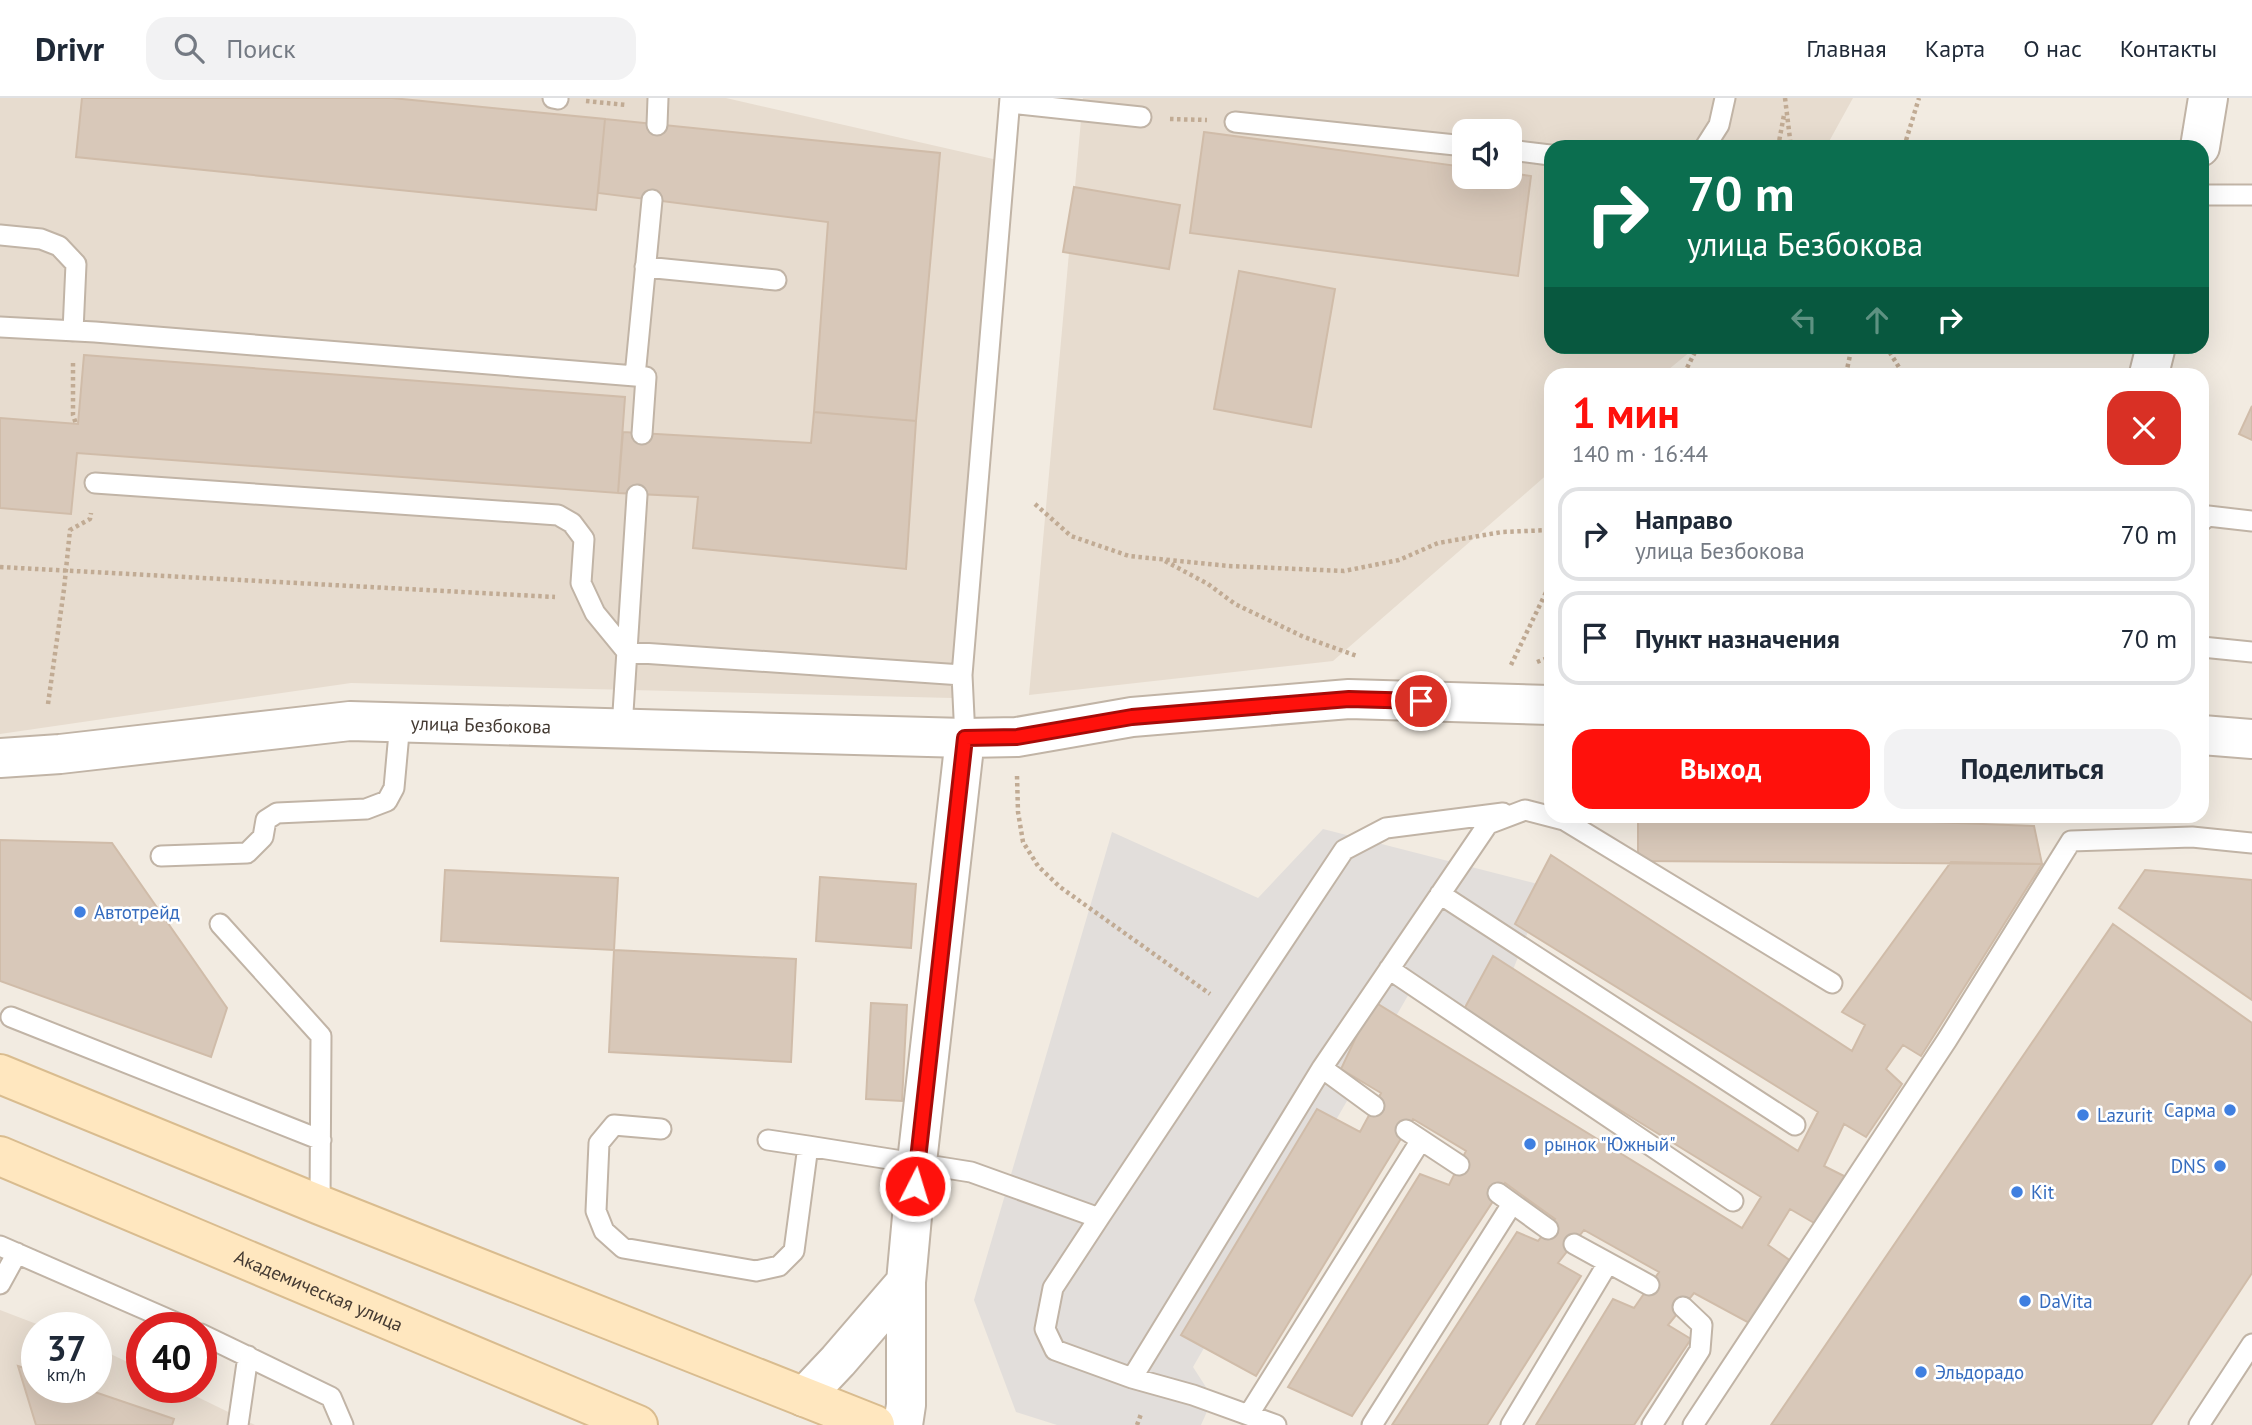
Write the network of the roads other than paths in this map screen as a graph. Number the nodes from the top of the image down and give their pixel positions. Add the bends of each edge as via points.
1 (1725, 98) edge
2 (2208, 98) edge
3 (1010, 100) edge
4 (1141, 117) road end
5 (1235, 122) road end
6 (1709, 140) edge
7 (2201, 140) edge
8 (1452, 145) edge
9 (1522, 152) edge
10 (1544, 154) edge
11 (2209, 195) edge
12 (2252, 195) edge
13 (652, 200) dead end
14 (0, 235) edge
15 (645, 267) junction
16 (776, 281) dead end
17 (0, 327) edge
18 (73, 331) junction
19 (635, 376) junction
20 (642, 434) dead end
21 (95, 483) dead end
22 (637, 495) dead end
23 (2209, 516) edge
24 (2252, 520) edge
25 (2209, 649) edge
26 (627, 652) junction
27 (2252, 652) edge
28 (962, 675) junction
29 (1544, 705) edge
30 (400, 722) junction
31 (622, 728) junction
32 (2209, 736) edge
33 (965, 738) junction
34 (2252, 739) edge
35 (0, 758) edge
36 (1525, 810) junction
37 (1544, 815) edge
38 (1569, 823) edge
39 (2252, 843) edge
40 (161, 856) dead end
41 (1440, 894) junction
42 (220, 923) dead end
43 (1389, 969) junction
44 (1832, 983) dead end
45 (11, 1017) dead end
46 (1322, 1068) junction
47 (0, 1074) edge
48 (1374, 1106) dead end
49 (1795, 1125) dead end
50 (661, 1129) dead end
51 (321, 1140) junction
52 (768, 1140) dead end
53 (808, 1146) junction
54 (0, 1156) edge
55 (917, 1162) junction
56 (1459, 1165) dead end
57 (1733, 1200) dead end
58 (320, 1205) junction
59 (1099, 1218) junction
60 (1548, 1229) dead end
61 (1574, 1244) dead end
62 (9, 1250) edge
63 (1608, 1263) junction
64 (906, 1282) junction
65 (0, 1284) edge
66 (1649, 1285) dead end
67 (1683, 1307) dead end
68 (151, 1312) edge
69 (217, 1341) edge
70 (2252, 1345) edge
71 (248, 1356) junction
72 (1132, 1378) junction
73 (804, 1397) junction
74 (1249, 1414) junction
75 (238, 1425) edge
76 (343, 1425) edge
77 (638, 1425) edge
78 (875, 1425) edge
79 (903, 1425) edge
80 (1276, 1425) edge
81 (1372, 1425) edge
82 (1511, 1425) edge
83 (1652, 1425) edge
84 (1693, 1425) edge
85 (2199, 1425) edge

1 - 6 lane via 1719,125
2 - 7 street
3 - 4 lane
3 - 28 lane
5 - 8 lane
9 - 10 lane
11 - 12 lane
13 - 15 lane
14 - 18 lane via 60,246 76,264
15 - 16 lane
15 - 19 lane
17 - 18 lane
18 - 19 lane
19 - 20 lane via 646,377
21 - 26 lane via 558,515 584,538 581,583 595,613
22 - 26 lane
23 - 24 lane
25 - 27 lane
26 - 28 lane
26 - 31 lane
28 - 33 lane
29 - 33 street, улица Безбокова via 1349,699 1132,717 1017,737
30 - 31 street, улица Безбокова
30 - 35 street, улица Безбокова via 350,721
30 - 40 lane via 394,788 387,801 366,809 277,813 266,820 263,837 247,853
31 - 33 street, улица Безбокова
32 - 34 street
33 - 55 street
36 - 37 lane
36 - 41 lane via 1488,824
36 - 59 lane via 1386,828 1344,850
38 - 44 lane
39 - 84 lane via 2192,837 2071,841 1947,1040
41 - 43 lane
41 - 49 lane
42 - 51 lane via 321,1036
43 - 46 lane
43 - 57 lane
45 - 51 lane
46 - 48 lane
46 - 72 lane
47 - 58 main road
50 - 53 lane via 614,1125 599,1143 596,1211 604,1231 623,1248 756,1271 779,1266 794,1251
51 - 58 lane
52 - 53 lane
53 - 55 lane
54 - 77 main road, Академическая улица
55 - 59 lane via 971,1172
55 - 64 street
56 - 74 lane via 1414,1135
58 - 73 main road
59 - 72 lane via 1052,1288 1045,1329 1055,1350
60 - 81 lane via 1505,1198
61 - 63 lane
62 - 65 lane
62 - 68 lane
63 - 66 lane
63 - 82 lane
64 - 73 street
64 - 79 street
67 - 83 lane via 1702,1325 1700,1350
69 - 71 lane
70 - 85 lane
71 - 75 lane
71 - 76 lane via 331,1397
72 - 74 lane
73 - 78 main road
74 - 80 lane

